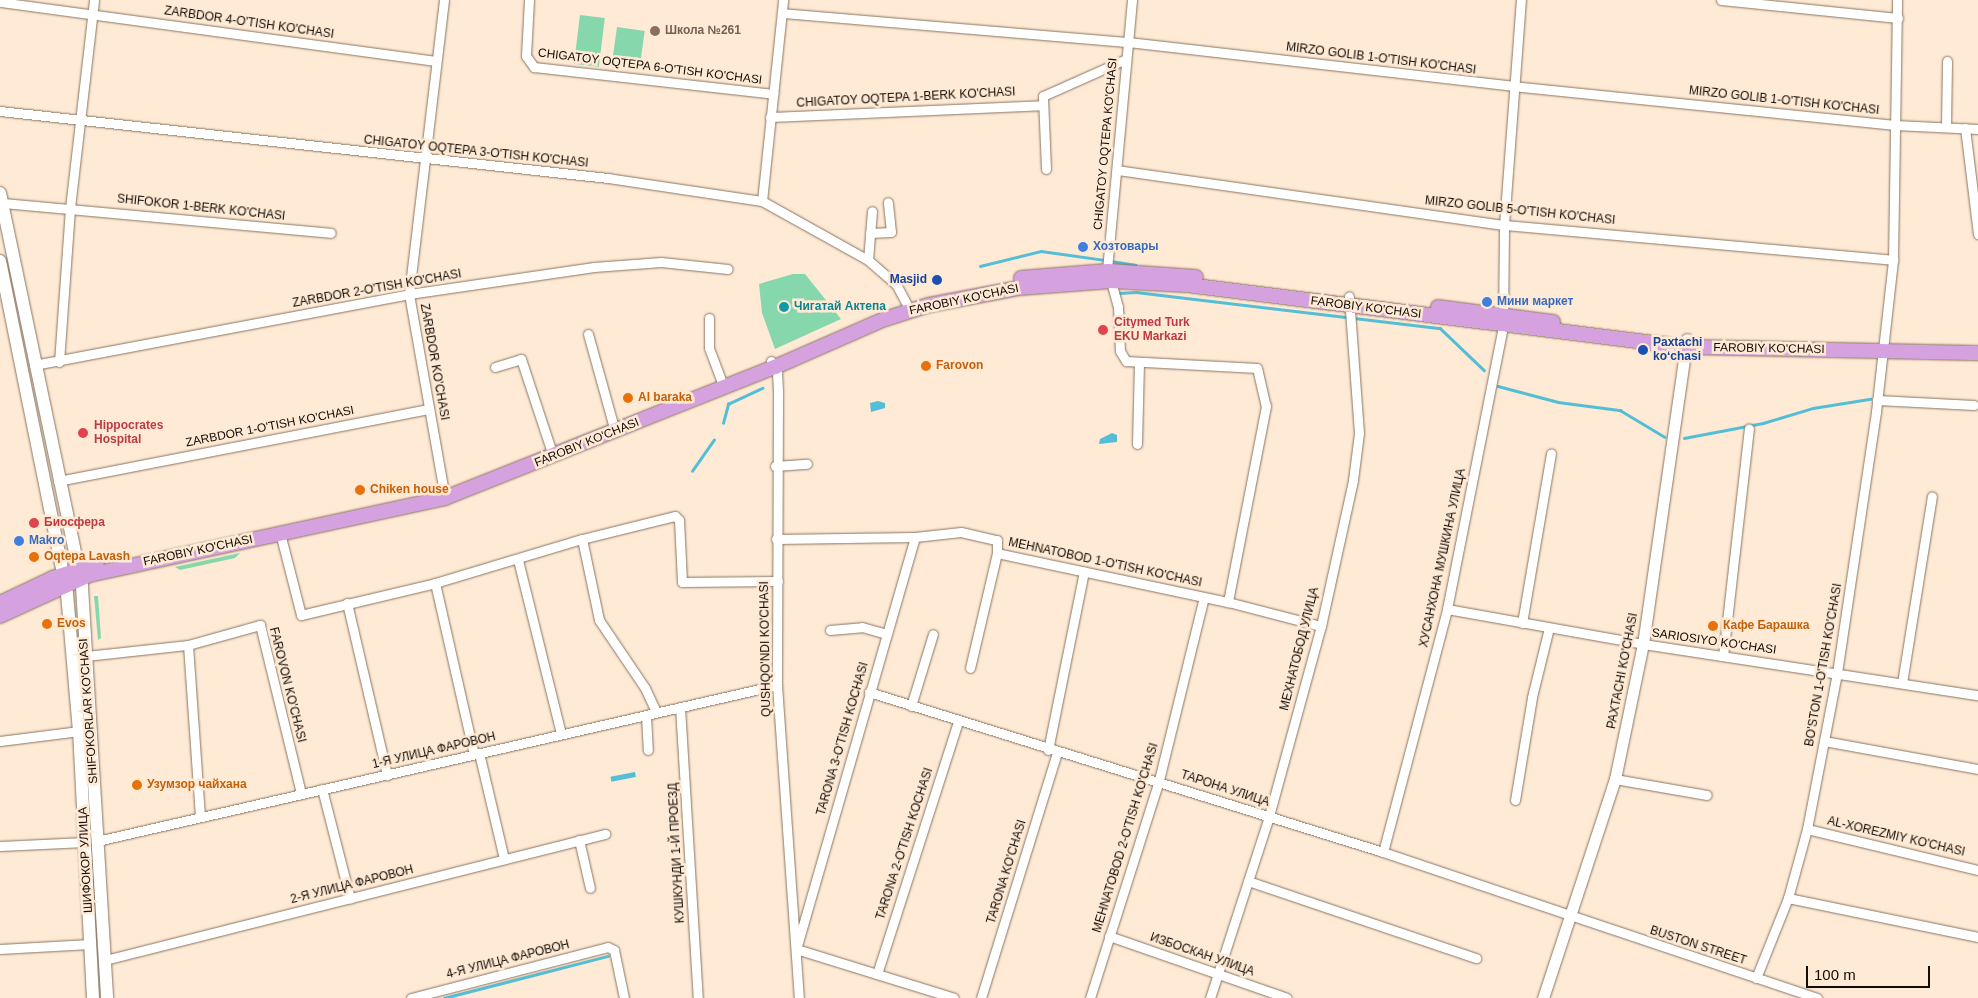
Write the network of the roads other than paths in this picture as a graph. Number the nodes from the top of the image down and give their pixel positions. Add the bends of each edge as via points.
1 (94, 0) edge
2 (444, 0) edge
3 (529, 0) edge
4 (783, 0) edge
5 (1132, 0) edge
6 (1521, 0) edge
7 (1721, 0) edge
8 (1897, 0) edge
9 (0, 2) edge
10 (782, 13) junction
11 (92, 15) junction
12 (1898, 18) junction
13 (1128, 42) junction
14 (1126, 59) junction
15 (435, 60) junction
16 (1947, 61) dead end
17 (1512, 86) junction
18 (773, 94) junction
19 (1043, 104) junction
20 (0, 111) edge
21 (770, 117) junction
22 (81, 121) junction
23 (1895, 125) junction
24 (1946, 127) junction
25 (1965, 128) junction
26 (1978, 129) edge
27 (425, 160) junction
28 (1046, 168) dead end
29 (1117, 170) junction
30 (1, 198) edge
31 (762, 201) junction
32 (888, 202) dead end
33 (70, 208) junction
34 (872, 211) dead end
35 (1504, 225) junction
36 (870, 232) junction
37 (331, 233) dead end
38 (1978, 234) edge
39 (868, 260) junction
40 (1893, 260) junction
41 (0, 261) edge
42 (728, 269) dead end
43 (1110, 280) junction
44 (409, 294) junction
45 (1350, 301) junction
46 (908, 307) junction
47 (709, 318) dead end
48 (1503, 320) junction
49 (588, 334) dead end
50 (1686, 343) junction
51 (1978, 343) edge
52 (1884, 345) junction
53 (1978, 353) edge
54 (59, 362) junction
55 (1139, 362) junction
56 (773, 364) junction
57 (34, 365) junction
58 (495, 366) dead end
59 (723, 384) junction
60 (1877, 400) junction
61 (1974, 405) dead end
62 (429, 408) junction
63 (613, 424) junction
64 (1749, 428) dead end
65 (1137, 444) dead end
66 (552, 453) junction
67 (1551, 453) dead end
68 (807, 464) dead end
69 (775, 466) junction
70 (58, 481) junction
71 (444, 494) junction
72 (1932, 496) dead end
73 (63, 506) junction
74 (48, 510) junction
75 (280, 533) junction
76 (915, 537) junction
77 (582, 539) junction
78 (776, 539) junction
79 (998, 553) junction
80 (518, 560) junction
81 (1084, 572) junction
82 (79, 574) junction
83 (63, 579) junction
84 (778, 581) junction
85 (435, 583) junction
86 (1204, 596) junction
87 (1228, 602) junction
88 (0, 603) edge
89 (347, 603) junction
90 (1447, 609) junction
91 (0, 616) edge
92 (1522, 624) junction
93 (1320, 626) junction
94 (1549, 628) junction
95 (830, 630) dead end
96 (886, 634) junction
97 (933, 634) dead end
98 (1643, 644) junction
99 (188, 645) junction
100 (86, 656) junction
101 (1723, 656) junction
102 (970, 668) dead end
103 (1837, 672) junction
104 (1902, 683) junction
105 (777, 685) junction
106 (869, 692) junction
107 (1978, 695) edge
108 (911, 706) junction
109 (680, 707) junction
110 (656, 712) junction
111 (646, 714) junction
112 (958, 722) junction
113 (79, 732) junction
114 (561, 734) junction
115 (0, 741) edge
116 (1824, 741) junction
117 (648, 750) dead end
118 (1052, 751) junction
119 (477, 754) junction
120 (1978, 769) edge
121 (387, 775) junction
122 (1159, 780) junction
123 (1615, 780) junction
124 (322, 789) junction
125 (301, 793) junction
126 (1707, 795) dead end
127 (1515, 800) dead end
128 (1269, 816) junction
129 (200, 817) junction
130 (1807, 829) junction
131 (605, 834) dead end
132 (579, 840) junction
133 (91, 842) junction
134 (0, 846) edge
135 (1383, 852) junction
136 (504, 859) junction
137 (1978, 870) edge
138 (1248, 881) junction
139 (590, 888) dead end
140 (350, 898) junction
141 (1788, 898) junction
142 (1571, 917) junction
143 (1109, 936) junction
144 (1978, 937) edge
145 (90, 944) junction
146 (0, 949) edge
147 (796, 949) junction
148 (1476, 958) dead end
149 (105, 960) junction
150 (877, 974) junction
151 (1218, 974) junction
152 (1756, 978) junction
153 (93, 998) edge
154 (107, 998) edge
155 (411, 998) edge
156 (624, 998) edge
157 (698, 998) edge
158 (799, 998) edge
159 (954, 998) edge
160 (981, 998) edge
161 (1090, 998) edge
162 (1210, 998) edge
163 (1287, 998) edge
164 (1543, 998) edge
165 (1817, 998) edge

1 - 11 street
2 - 15 street, ZARBDOR KO'CHASI
3 - 18 street, CHIGATOY OQTEPA 6-O'TISH KO'CHASI via 526,56 534,67
4 - 10 street
5 - 13 street, CHIGATOY OQTEPA KO'CHASI
6 - 17 street, ХУСАНХОНА МУШКИНА УЛИЦА
7 - 12 street
8 - 12 street, BO'STON 1-O'TISH KO'CHASI
9 - 11 street, ZARBDOR 4-O'TISH KO'CHASI
10 - 13 street, MIRZO GOLIB 1-O'TISH KO'CHASI
10 - 18 street
11 - 15 street, ZARBDOR 4-O'TISH KO'CHASI
11 - 22 street
12 - 23 street, BO'STON 1-O'TISH KO'CHASI
13 - 14 street, CHIGATOY OQTEPA KO'CHASI
13 - 17 street, MIRZO GOLIB 1-O'TISH KO'CHASI
14 - 19 street via 1045,94
14 - 29 street, CHIGATOY OQTEPA KO'CHASI
15 - 27 street, ZARBDOR KO'CHASI
16 - 24 street
17 - 23 street, MIRZO GOLIB 1-O'TISH KO'CHASI
17 - 35 street, ХУСАНХОНА МУШКИНА УЛИЦА
18 - 21 street
19 - 21 street, CHIGATOY OQTEPA 1-BERK KO'CHASI
19 - 28 street
20 - 22 street, CHIGATOY OQTEPA 3-O'TISH KO'CHASI
21 - 31 street
22 - 27 street, CHIGATOY OQTEPA 3-O'TISH KO'CHASI
22 - 33 street
23 - 24 street, MIRZO GOLIB 1-O'TISH KO'CHASI
23 - 40 street, BO'STON 1-O'TISH KO'CHASI
24 - 25 street, MIRZO GOLIB 1-O'TISH KO'CHASI
25 - 26 street, MIRZO GOLIB 1-O'TISH KO'CHASI
25 - 38 street
27 - 31 street, CHIGATOY OQTEPA 3-O'TISH KO'CHASI via 608,178
27 - 44 street, ZARBDOR KO'CHASI
29 - 35 street, MIRZO GOLIB 5-O'TISH KO'CHASI
29 - 43 street, CHIGATOY OQTEPA KO'CHASI
30 - 33 street, SHIFOKOR 1-BERK KO'CHASI
30 - 57 main road, SHIFOKORLAR KO'CHASI
31 - 39 street, CHIGATOY OQTEPA 3-O'TISH KO'CHASI
32 - 36 street via 891,232
33 - 37 street, SHIFOKOR 1-BERK KO'CHASI
33 - 54 street
34 - 36 street
35 - 40 street, MIRZO GOLIB 5-O'TISH KO'CHASI
35 - 48 street, ХУСАНХОНА МУШКИНА УЛИЦА
36 - 39 street
39 - 46 street, CHIGATOY OQTEPA 3-O'TISH KO'CHASI via 896,284
40 - 52 street, BO'STON 1-O'TISH KO'CHASI
41 - 74 main road
42 - 44 street, ZARBDOR 2-O'TISH KO'CHASI via 641,262
43 - 45 main road, FAROBIY KO'CHASI via 1203,278
43 - 46 main road, FAROBIY KO'CHASI via 1013,279 946,291
43 - 55 street, CHIGATOY OQTEPA KO'CHASI via 1118,307 1120,351 1126,361
44 - 54 street, ZARBDOR 2-O'TISH KO'CHASI
44 - 62 street, ZARBDOR KO'CHASI
45 - 48 main road, FAROBIY KO'CHASI
45 - 93 street, МЕХНАТОБОД УЛИЦА via 1359,433 1353,480
46 - 56 main road, FAROBIY KO'CHASI
47 - 59 street via 709,348
48 - 50 main road, FAROBIY KO'CHASI
48 - 90 street, ХУСАНХОНА МУШКИНА УЛИЦА
49 - 63 street
50 - 52 main road, FAROBIY KO'CHASI
50 - 98 street, PAXTACHI KO'CHASI
51 - 52 main road, FAROBIY KO'CHASI
52 - 53 main road, FAROBIY KO'CHASI
52 - 60 street, BO'STON 1-O'TISH KO'CHASI
54 - 57 street, ZARBDOR 2-O'TISH KO'CHASI
55 - 65 street
55 - 87 street via 1257,368 1266,406
56 - 59 main road, FAROBIY KO'CHASI
56 - 69 street, QUSHQO'NDI KO'CHASI via 778,393
57 - 70 main road, SHIFOKORLAR KO'CHASI
58 - 66 street via 521,359
59 - 63 main road, FAROBIY KO'CHASI
59 - 66 main road, FAROBIY KO'CHASI
60 - 61 street
60 - 103 street, BO'STON 1-O'TISH KO'CHASI
62 - 70 street, ZARBDOR 1-O'TISH KO'CHASI
62 - 71 street, ZARBDOR KO'CHASI
63 - 66 main road, FAROBIY KO'CHASI
64 - 101 street
66 - 71 main road, FAROBIY KO'CHASI
67 - 92 street
68 - 69 street
69 - 78 street, QUSHQO'NDI KO'CHASI
70 - 73 main road, SHIFOKORLAR KO'CHASI
71 - 75 main road, FAROBIY KO'CHASI
71 - 82 main road, FAROBIY KO'CHASI
72 - 104 street
73 - 74 main road
73 - 82 main road, SHIFOKORLAR KO'CHASI
74 - 83 main road
75 - 82 main road, FAROBIY KO'CHASI
75 - 89 street via 301,615
76 - 78 street, MEHNATOBOD 1-O'TISH KO'CHASI
76 - 79 street, MEHNATOBOD 1-O'TISH KO'CHASI via 973,533 998,540
76 - 96 street, TARONA 3-O'TISH KOCHASI
77 - 80 street
77 - 84 street via 678,516 682,582
77 - 110 street via 599,620 645,688
78 - 84 street, QUSHQO'NDI KO'CHASI
79 - 81 street, MEHNATOBOD 1-O'TISH KO'CHASI
79 - 102 street
80 - 85 street
80 - 114 street
81 - 86 street, MEHNATOBOD 1-O'TISH KO'CHASI
81 - 118 street, TARONA KO'CHASI
82 - 83 main road, FAROBIY KO'CHASI
82 - 100 main road, SHIFOKORLAR KO'CHASI
83 - 88 main road, FAROBIY KO'CHASI
83 - 91 main road, FAROBIY KO'CHASI
83 - 113 main road, ШИФОКОР УЛИЦА
84 - 105 street, QUSHQO'NDI KO'CHASI
85 - 89 street
85 - 119 street
86 - 87 street, MEHNATOBOD 1-O'TISH KO'CHASI
86 - 122 street, MEHNATOBOD 2-O'TISH KO'CHASI
87 - 93 street, MEHNATOBOD 1-O'TISH KO'CHASI
89 - 121 street
90 - 92 street, SARIOSIYO KO'CHASI
90 - 135 street, ХУСАНХОНА МУШКИНА УЛИЦА
92 - 94 street, SARIOSIYO KO'CHASI
93 - 128 street, МЕХНАТОБОД УЛИЦА
94 - 98 street, SARIOSIYO KO'CHASI
94 - 127 street via 1532,697
95 - 96 street via 862,627
96 - 106 street, TARONA 3-O'TISH KOCHASI
97 - 108 street
98 - 101 street, SARIOSIYO KO'CHASI
98 - 123 street, PAXTACHI KO'CHASI
99 - 100 street, FAROVON KO'CHASI
99 - 125 street, FAROVON KO'CHASI via 260,626
99 - 129 street
100 - 133 main road, SHIFOKORLAR KO'CHASI
101 - 103 street, SARIOSIYO KO'CHASI
103 - 104 street, SARIOSIYO KO'CHASI
103 - 116 street, BO'STON 1-O'TISH KO'CHASI
104 - 107 street, SARIOSIYO KO'CHASI
105 - 109 street, 1-Я УЛИЦА ФАРОВОН
105 - 147 street, QUSHQO'NDI KO'CHASI
106 - 108 street, ТАРОНА УЛИЦА
106 - 147 street, TARONA 3-O'TISH KOCHASI
108 - 112 street, ТАРОНА УЛИЦА
109 - 110 street, 1-Я УЛИЦА ФАРОВОН
109 - 157 street, КУШКУНДИ 1-Й ПРОЕЗД
110 - 111 street, 1-Я УЛИЦА ФАРОВОН
111 - 114 street, 1-Я УЛИЦА ФАРОВОН
111 - 117 street
112 - 118 street, ТАРОНА УЛИЦА
112 - 150 street, TARONA 2-O'TISH KOCHASI
113 - 115 street
113 - 133 main road, ШИФОКОР УЛИЦА
114 - 119 street, 1-Я УЛИЦА ФАРОВОН
116 - 120 street
116 - 130 street, BO'STON 1-O'TISH KO'CHASI
118 - 122 street, ТАРОНА УЛИЦА
118 - 160 street, TARONA KO'CHASI
119 - 121 street, 1-Я УЛИЦА ФАРОВОН
119 - 136 street
121 - 124 street, 1-Я УЛИЦА ФАРОВОН
122 - 128 street, ТАРОНА УЛИЦА
122 - 143 street, MEHNATOBOD 2-O'TISH KO'CHASI
123 - 126 street
123 - 142 street, PAXTACHI KO'CHASI
124 - 125 street, 1-Я УЛИЦА ФАРОВОН
124 - 140 street
125 - 129 street, 1-Я УЛИЦА ФАРОВОН
128 - 135 street, ТАРОНА УЛИЦА
128 - 138 street, МЕХНАТОБОД УЛИЦА
129 - 133 street, 1-Я УЛИЦА ФАРОВОН
130 - 137 street, AL-XOREZMIY KO'CHASI
130 - 141 street, BO'STON 1-O'TISH KO'CHASI
131 - 132 street, 2-Я УЛИЦА ФАРОВОН
132 - 136 street, 2-Я УЛИЦА ФАРОВОН
132 - 139 street
133 - 134 street, 1-Я УЛИЦА ФАРОВОН
133 - 145 main road, ШИФОКОР УЛИЦА
133 - 149 main road, SHIFOKORLAR KO'CHASI
135 - 142 street, ТАРОНА УЛИЦА
136 - 140 street, 2-Я УЛИЦА ФАРОВОН
138 - 148 street
138 - 151 street, МЕХНАТОБОД УЛИЦА
140 - 149 street, 2-Я УЛИЦА ФАРОВОН
141 - 144 street
141 - 152 street, BO'STON 1-O'TISH KO'CHASI
142 - 152 street, BUSTON STREET
142 - 164 street, PAXTACHI KO'CHASI
143 - 151 street, ИЗБОСКАН УЛИЦА
143 - 161 street, MEHNATOBOD 2-O'TISH KO'CHASI
145 - 146 street
145 - 153 main road, ШИФОКОР УЛИЦА
147 - 150 street
147 - 158 street, QUSHQO'NDI KO'CHASI
149 - 154 main road, SHIFOKORLAR KO'CHASI
150 - 159 street
151 - 162 street, МЕХНАТОБОД УЛИЦА
151 - 163 street, ИЗБОСКАН УЛИЦА
152 - 165 street, BUSTON STREET
155 - 156 street, 4-Я УЛИЦА ФАРОВОН via 611,948

